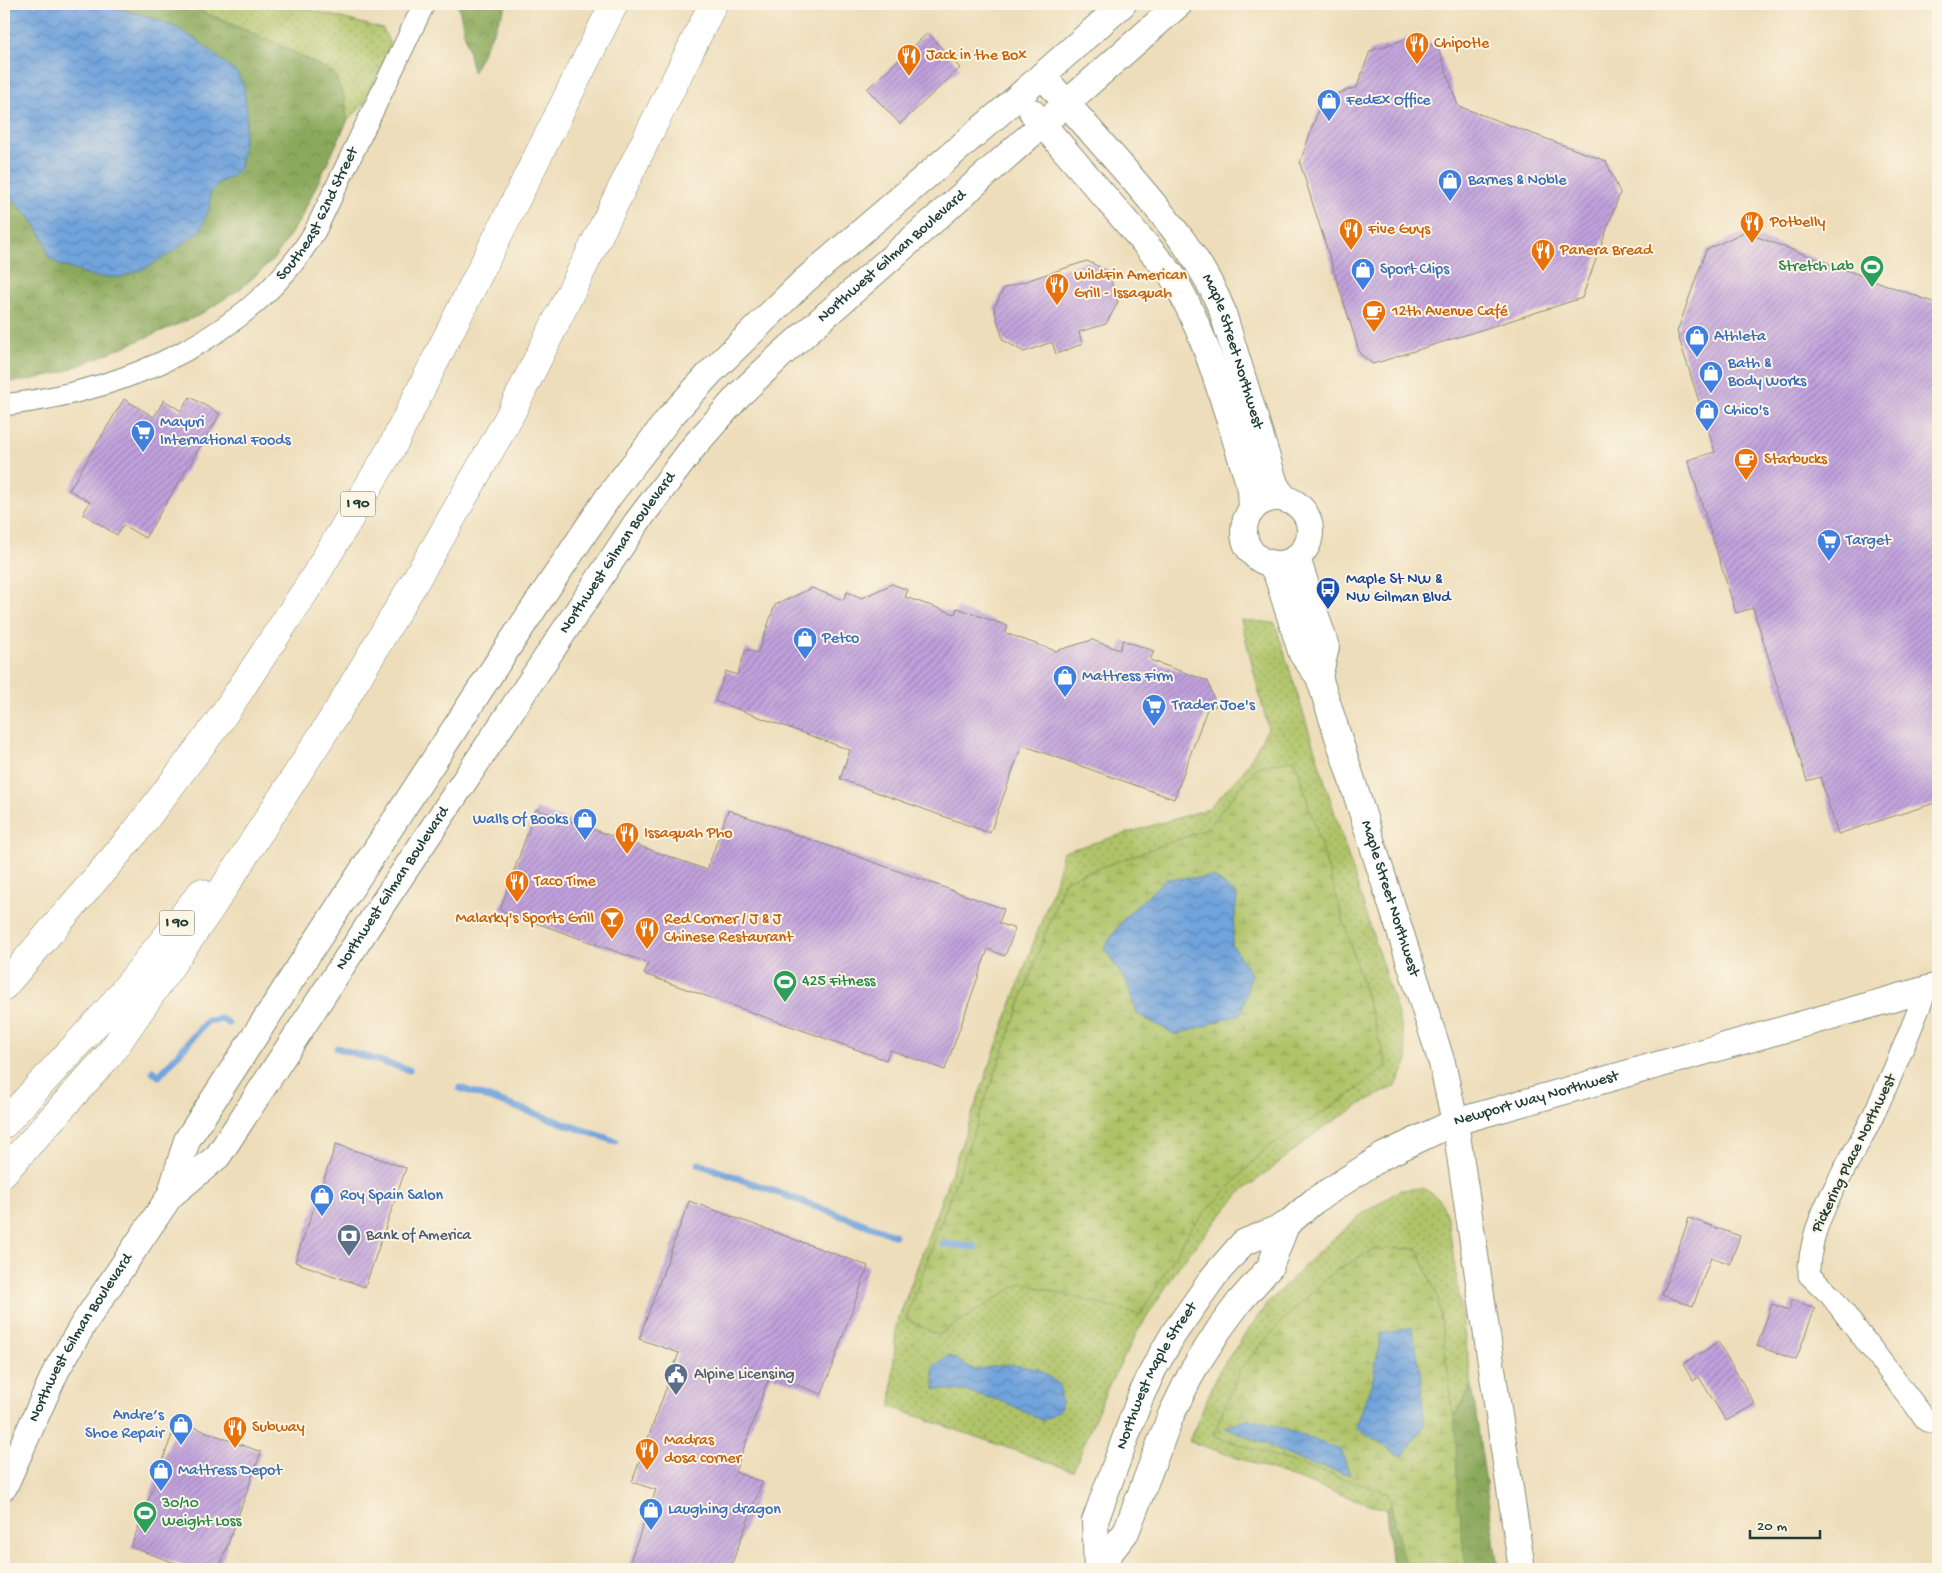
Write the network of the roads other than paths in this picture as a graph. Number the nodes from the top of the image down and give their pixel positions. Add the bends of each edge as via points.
1 (424, 4) edge
2 (614, 4) edge
3 (713, 4) edge
4 (1123, 4) edge
5 (1179, 4) edge
6 (1042, 76) junction
7 (1019, 96) junction
8 (1067, 104) junction
9 (1043, 125) junction
10 (4, 405) edge
11 (1287, 500) junction
12 (1252, 510) junction
13 (1299, 555) junction
14 (1270, 563) junction
15 (1319, 677) junction
16 (337, 712) junction
17 (30, 958) junction
18 (4, 980) edge
19 (4, 986) edge
20 (1932, 988) edge
21 (1455, 1122) junction
22 (4, 1124) edge
23 (4, 1172) edge
24 (170, 1196) junction
25 (1286, 1225) junction
26 (1938, 1424) edge
27 (4, 1487) edge
28 (1097, 1569) edge
29 (1522, 1569) edge

1 - 10 street, Southeast 62nd Street via 324,215 294,264 256,302 222,330 148,368 88,389
2 - 17 highway, I 90 via 392,447 312,581 218,723 134,834
3 - 16 highway, I 90 via 509,417
4 - 6 street, Northwest Gilman Boulevard
5 - 8 street, Northwest Gilman Boulevard
6 - 7 street, Northwest Gilman Boulevard
6 - 8 street, Maple Street Northwest
7 - 9 street, Maple Street Northwest
7 - 24 street, Northwest Gilman Boulevard via 782,302 711,372 637,459 500,659 192,1132
8 - 9 street, Northwest Gilman Boulevard
8 - 11 street, Maple Street Northwest via 1167,220 1213,288 1275,484
9 - 12 street, Maple Street Northwest via 1171,274 1179,288 1209,359 1252,489
9 - 24 street, Northwest Gilman Boulevard via 782,354 695,445 637,522 537,670 218,1156
11 - 12 street via 1268,499
11 - 13 street via 1300,508 1308,520 1308,539
12 - 14 street via 1245,521 1246,542 1258,557
13 - 14 street via 1280,564
13 - 15 street via 1299,564 1326,647
14 - 15 street, Maple Street Northwest via 1277,574 1302,654
15 - 21 street, Maple Street Northwest via 1442,1063
16 - 22 highway, I 90 via 111,1007
16 - 23 highway via 212,906 109,1055
17 - 18 highway
17 - 19 highway, I 90
20 - 21 street, Newport Way Northwest
20 - 26 street, Pickering Place Northwest via 1896,1069 1818,1225 1809,1275 1831,1296 1927,1421
21 - 25 street, Northwest Maple Street via 1405,1144 1353,1174
21 - 29 street, Newport Way Northwest
24 - 27 street, Northwest Gilman Boulevard via 70,1345
25 - 28 street, Northwest Maple Street via 1270,1267 1240,1301 1193,1370 1171,1415 1126,1532
25 - 28 street, Northwest Maple Street via 1243,1243 1194,1304 1154,1368 1095,1521

